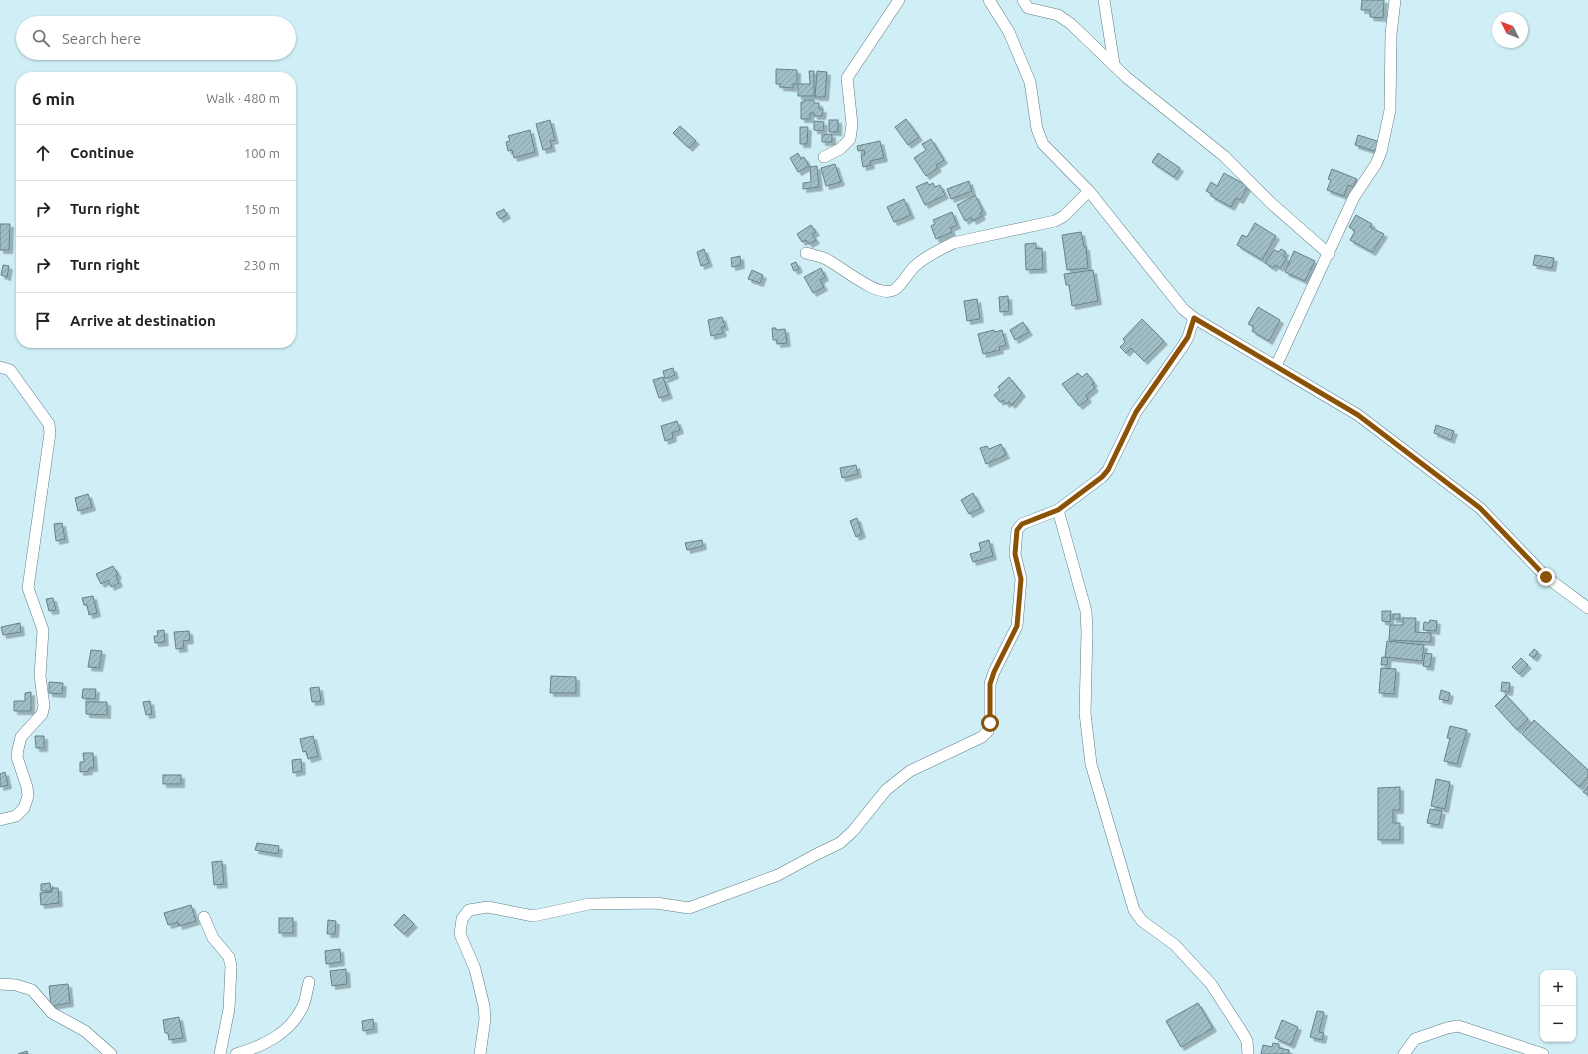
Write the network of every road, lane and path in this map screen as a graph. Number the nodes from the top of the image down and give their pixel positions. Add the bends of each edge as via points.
1 (989, 0) edge
2 (1023, 0) edge
3 (1104, 0) edge
4 (1395, 0) edge
5 (899, 1) edge
6 (1114, 64) junction
7 (824, 157) dead end
8 (1089, 192) junction
9 (806, 253) dead end
10 (1329, 254) junction
11 (1194, 318) junction
12 (1276, 366) junction
13 (0, 367) edge
14 (1058, 510) junction
15 (1588, 608) edge
16 (0, 820) edge
17 (204, 917) dead end
18 (309, 982) dead end
19 (0, 984) edge
20 (111, 1054) edge
21 (220, 1054) edge
22 (236, 1054) edge
23 (480, 1054) edge
24 (1248, 1054) edge
25 (1404, 1054) edge
26 (1543, 1054) edge

1 - 8 street via 1009,32 1030,82 1037,129 1043,144
2 - 6 street via 1028,8 1064,18
3 - 6 street
4 - 10 street via 1391,34 1390,110 1381,152 1354,197
5 - 7 street via 847,78 852,124 850,139 840,149
6 - 10 street via 1126,77 1213,146 1272,204
8 - 9 street via 1064,216 1055,221 953,243 941,249 914,267 895,289 889,292 872,287 824,259
8 - 11 street via 1172,298
10 - 12 street
11 - 12 street
11 - 14 street via 1188,337 1136,412 1108,470 1093,485
12 - 15 street via 1358,415 1425,465 1480,508 1546,577
13 - 16 street via 10,370 49,424 50,433 28,588 43,630 40,676 44,706 42,714 21,738 18,749 28,796 24,808 16,816
14 - 23 street via 1022,524 1017,530 1015,554 1021,579 1017,626 990,684 990,723 988,731 982,737 910,772 886,790 840,843 778,875 689,908 656,903 589,904 532,916 488,907 469,910 462,919 460,934 475,969 484,1006
14 - 24 street via 1086,611 1085,713 1091,764 1134,910 1142,921 1175,945 1211,984 1247,1041
17 - 21 street via 213,938 229,957 231,966 229,1009
18 - 22 street via 304,1005 285,1031 266,1044
19 - 20 street via 32,990 52,1013 85,1030
25 - 26 street via 1415,1039 1458,1026

